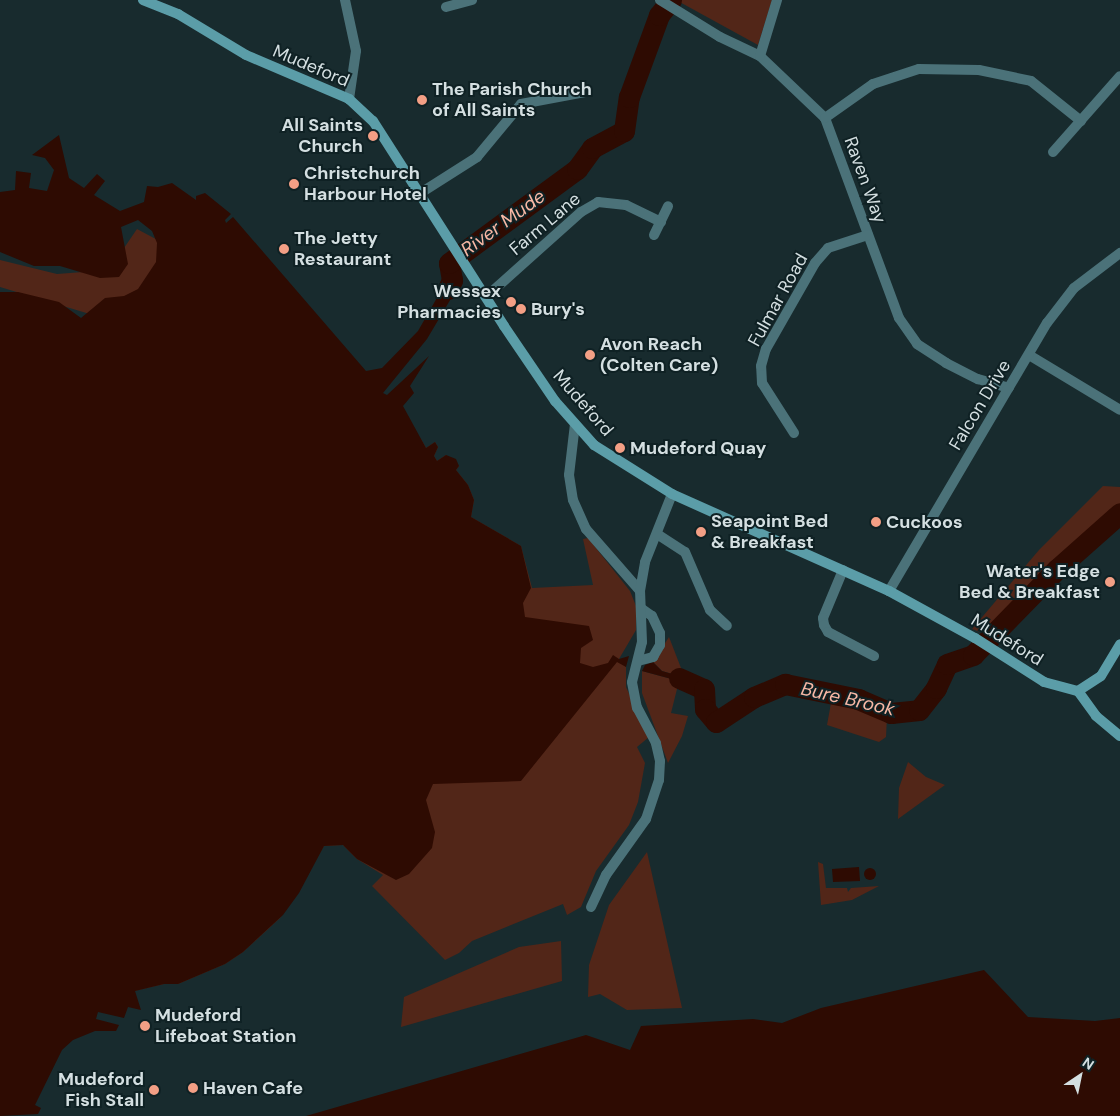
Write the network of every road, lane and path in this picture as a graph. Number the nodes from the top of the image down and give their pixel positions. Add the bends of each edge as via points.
1 (143, 0) edge
2 (345, 0) edge
3 (472, 0) edge
4 (661, 0) edge
5 (777, 0) edge
6 (446, 7) dead end
7 (760, 56) junction
8 (1120, 76) edge
9 (585, 92) dead end
10 (349, 99) junction
11 (825, 118) junction
12 (1081, 122) junction
13 (1053, 152) dead end
14 (419, 194) junction
15 (668, 206) dead end
16 (661, 222) junction
17 (654, 235) dead end
18 (868, 235) junction
19 (1120, 253) edge
20 (487, 296) junction
21 (1029, 355) junction
22 (1009, 388) junction
23 (1120, 410) edge
24 (575, 424) junction
25 (794, 433) dead end
26 (672, 494) junction
27 (657, 534) junction
28 (843, 570) junction
29 (640, 591) junction
30 (889, 591) junction
31 (642, 609) junction
32 (727, 626) dead end
33 (1120, 644) edge
34 (874, 656) dead end
35 (638, 662) junction
36 (1078, 690) junction
37 (1120, 736) edge
38 (591, 906) dead end

1 - 10 street, Mudeford via 178,14 246,55
2 - 10 street via 356,51
3 - 6 street
4 - 7 street, Raven Way
5 - 7 street
7 - 11 street, Raven Way
8 - 12 street
9 - 14 street via 521,104 477,158
10 - 14 street, Mudeford via 373,121
11 - 12 street via 873,84 919,69 939,69 979,70 1031,81
11 - 18 street, Raven Way
12 - 13 street
14 - 20 street, Mudeford
15 - 16 street
16 - 17 street
16 - 20 street, Farm Lane via 626,205 598,202 582,212
18 - 22 street, Raven Way via 898,318 917,344 978,379
18 - 25 street, Fulmar Road via 828,248 814,263 766,349 761,366 762,383
19 - 21 street, Falcon Drive via 1074,288 1047,323
20 - 24 street, Mudeford via 555,401
21 - 22 street, Falcon Drive
21 - 23 street
22 - 30 street, Falcon Drive
24 - 26 street, Mudeford via 594,445
24 - 29 street via 569,475 573,500 586,529
26 - 27 street
26 - 28 street, Mudeford
27 - 29 street via 645,562
27 - 32 street via 685,552 710,610
28 - 30 street, Mudeford
28 - 34 street via 823,618 824,625 828,632
29 - 31 street
30 - 36 street, Mudeford via 975,638 1044,682
31 - 35 street
31 - 35 street via 652,616 660,633 660,645 653,657
33 - 36 street via 1101,676
35 - 38 street via 632,682 633,694 656,743 660,761 658,780 646,819 606,875
36 - 37 street via 1096,716

